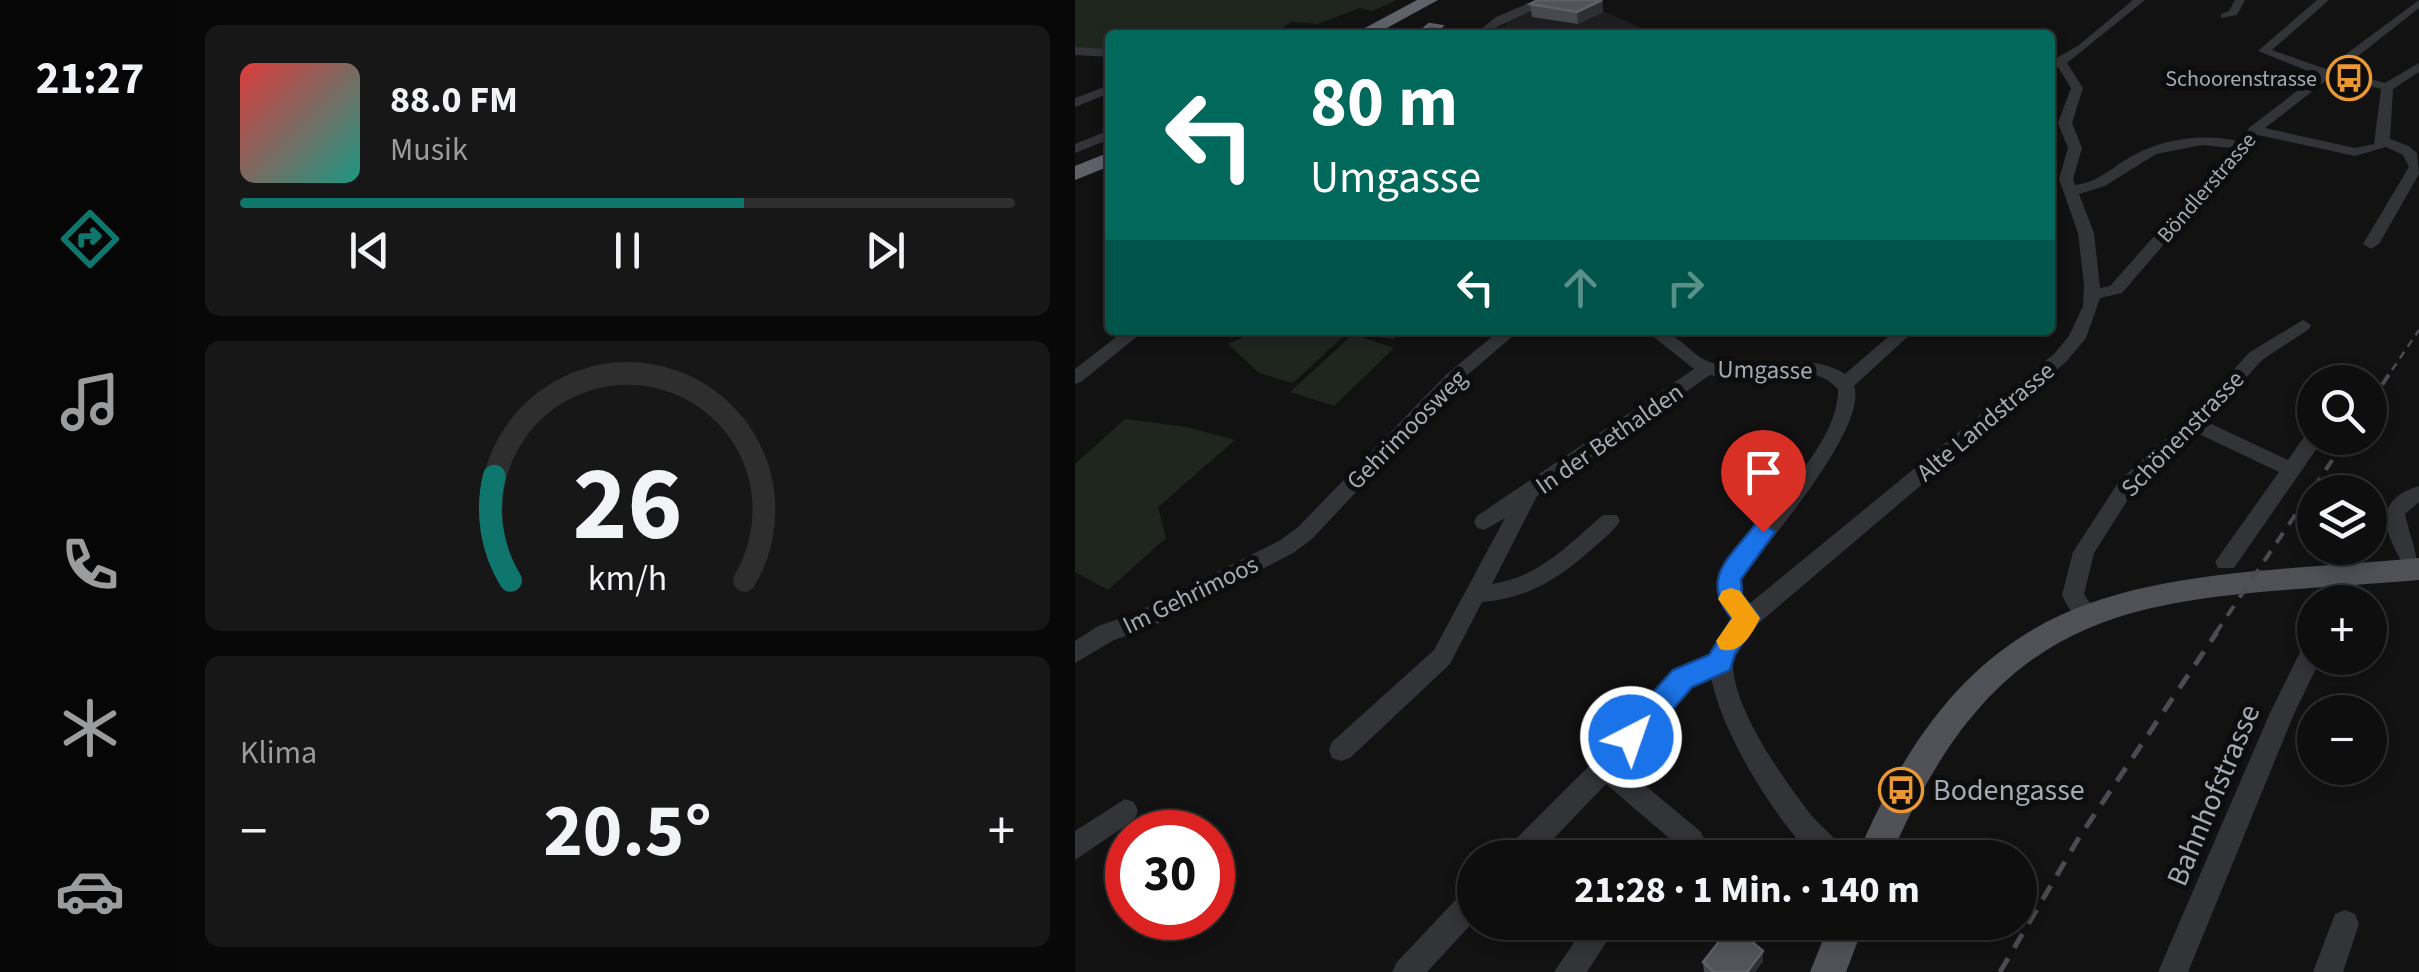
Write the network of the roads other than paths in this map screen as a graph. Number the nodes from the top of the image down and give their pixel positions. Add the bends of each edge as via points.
1 (1430, 0) edge
2 (1445, 0) edge
3 (1545, 0) edge
4 (2141, 0) edge
5 (2240, 0) edge
6 (2325, 0) edge
7 (2419, 2) edge
8 (2225, 16) dead end
9 (1371, 30) edge
10 (1387, 30) edge
11 (1486, 30) edge
12 (1075, 52) edge
13 (1105, 53) edge
14 (2055, 64) edge
15 (2419, 67) edge
16 (2329, 73) junction
17 (2387, 87) junction
18 (1105, 91) edge
19 (1075, 103) edge
20 (2255, 130) junction
21 (1105, 136) edge
22 (2383, 142) junction
23 (2240, 146) junction
24 (1075, 148) edge
25 (1105, 152) edge
26 (1105, 160) edge
27 (1075, 165) edge
28 (1075, 174) edge
29 (2070, 190) junction
30 (2371, 244) dead end
31 (2092, 295) junction
32 (2303, 325) dead end
33 (1130, 335) edge
34 (1505, 335) edge
35 (1661, 335) edge
36 (1900, 335) edge
37 (1707, 368) junction
38 (1075, 378) edge
39 (1844, 385) junction
40 (2195, 424) junction
41 (2301, 455) edge
42 (2290, 469) junction
43 (1529, 491) junction
44 (2419, 493) edge
45 (1610, 521) dead end
46 (1485, 522) dead end
47 (1305, 533) joint
48 (2226, 562) dead end
49 (2419, 570) edge
50 (2363, 585) edge
51 (2297, 589) edge
52 (1475, 594) junction
53 (2086, 614) junction
54 (1747, 618) junction
55 (1075, 653) edge
56 (1721, 662) junction
57 (2301, 675) edge
58 (1341, 750) dead end
59 (1605, 767) junction
60 (1105, 825) edge
61 (1534, 840) edge
62 (1691, 840) edge
63 (1817, 840) edge
64 (1880, 840) edge
65 (1075, 847) edge
66 (1457, 919) edge
67 (2345, 924) dead end
68 (1592, 940) edge
69 (1841, 940) edge
70 (1407, 972) edge
71 (1569, 972) edge
72 (1828, 972) edge
73 (2173, 972) edge
74 (2328, 972) edge

1 - 9 highway
2 - 10 highway
3 - 11 street
4 - 14 street, Alte Landstrasse
5 - 8 street
6 - 16 street via 2264,51
7 - 16 street, Böndlerstrasse
12 - 13 street
14 - 29 street, Alte Landstrasse via 2077,88 2065,123 2075,148 2066,179
15 - 17 street
16 - 17 street
16 - 20 street, Böndlerstrasse
17 - 22 street
18 - 19 street
20 - 22 street via 2355,152
20 - 23 street, Böndlerstrasse
21 - 24 street
22 - 30 street via 2405,149 2416,166
23 - 29 street via 2170,146 2137,158 2092,189
23 - 31 street, Böndlerstrasse via 2115,290
25 - 27 highway
26 - 28 highway
29 - 31 street, Alte Landstrasse via 2086,234
31 - 54 street, Alte Landstrasse via 2083,328 2060,358
32 - 40 street, Schönenstrasse via 2256,356
33 - 38 street
34 - 47 street, Gehrimoosweg via 1453,378
35 - 37 street, Umgasse
36 - 39 street
37 - 39 street, Umgasse via 1743,373 1805,367
37 - 43 street, In der Bethalden
39 - 54 street, Umgasse via 1848,403 1825,449 1729,577 1730,598
40 - 42 street
40 - 53 street, Schönenstrasse via 2127,485 2084,552 2073,594
41 - 42 street
42 - 48 street
43 - 46 street
43 - 52 street, In der Bethalden
44 - 49 street via 2395,514 2400,540
45 - 52 street via 1527,586
47 - 55 street, Im Gehrimoos
49 - 50 main road
51 - 53 main road via 2195,588
52 - 58 street, In der Bethalden via 1442,657
53 - 64 main road via 2030,645 1969,694 1930,742
54 - 56 street, Alte Landstrasse
56 - 59 street via 1683,678
56 - 63 street via 1754,752
57 - 73 street, Bahnhofstrasse
59 - 61 street
59 - 62 street
60 - 65 street
66 - 70 street
67 - 74 street
68 - 71 street
69 - 72 main road

